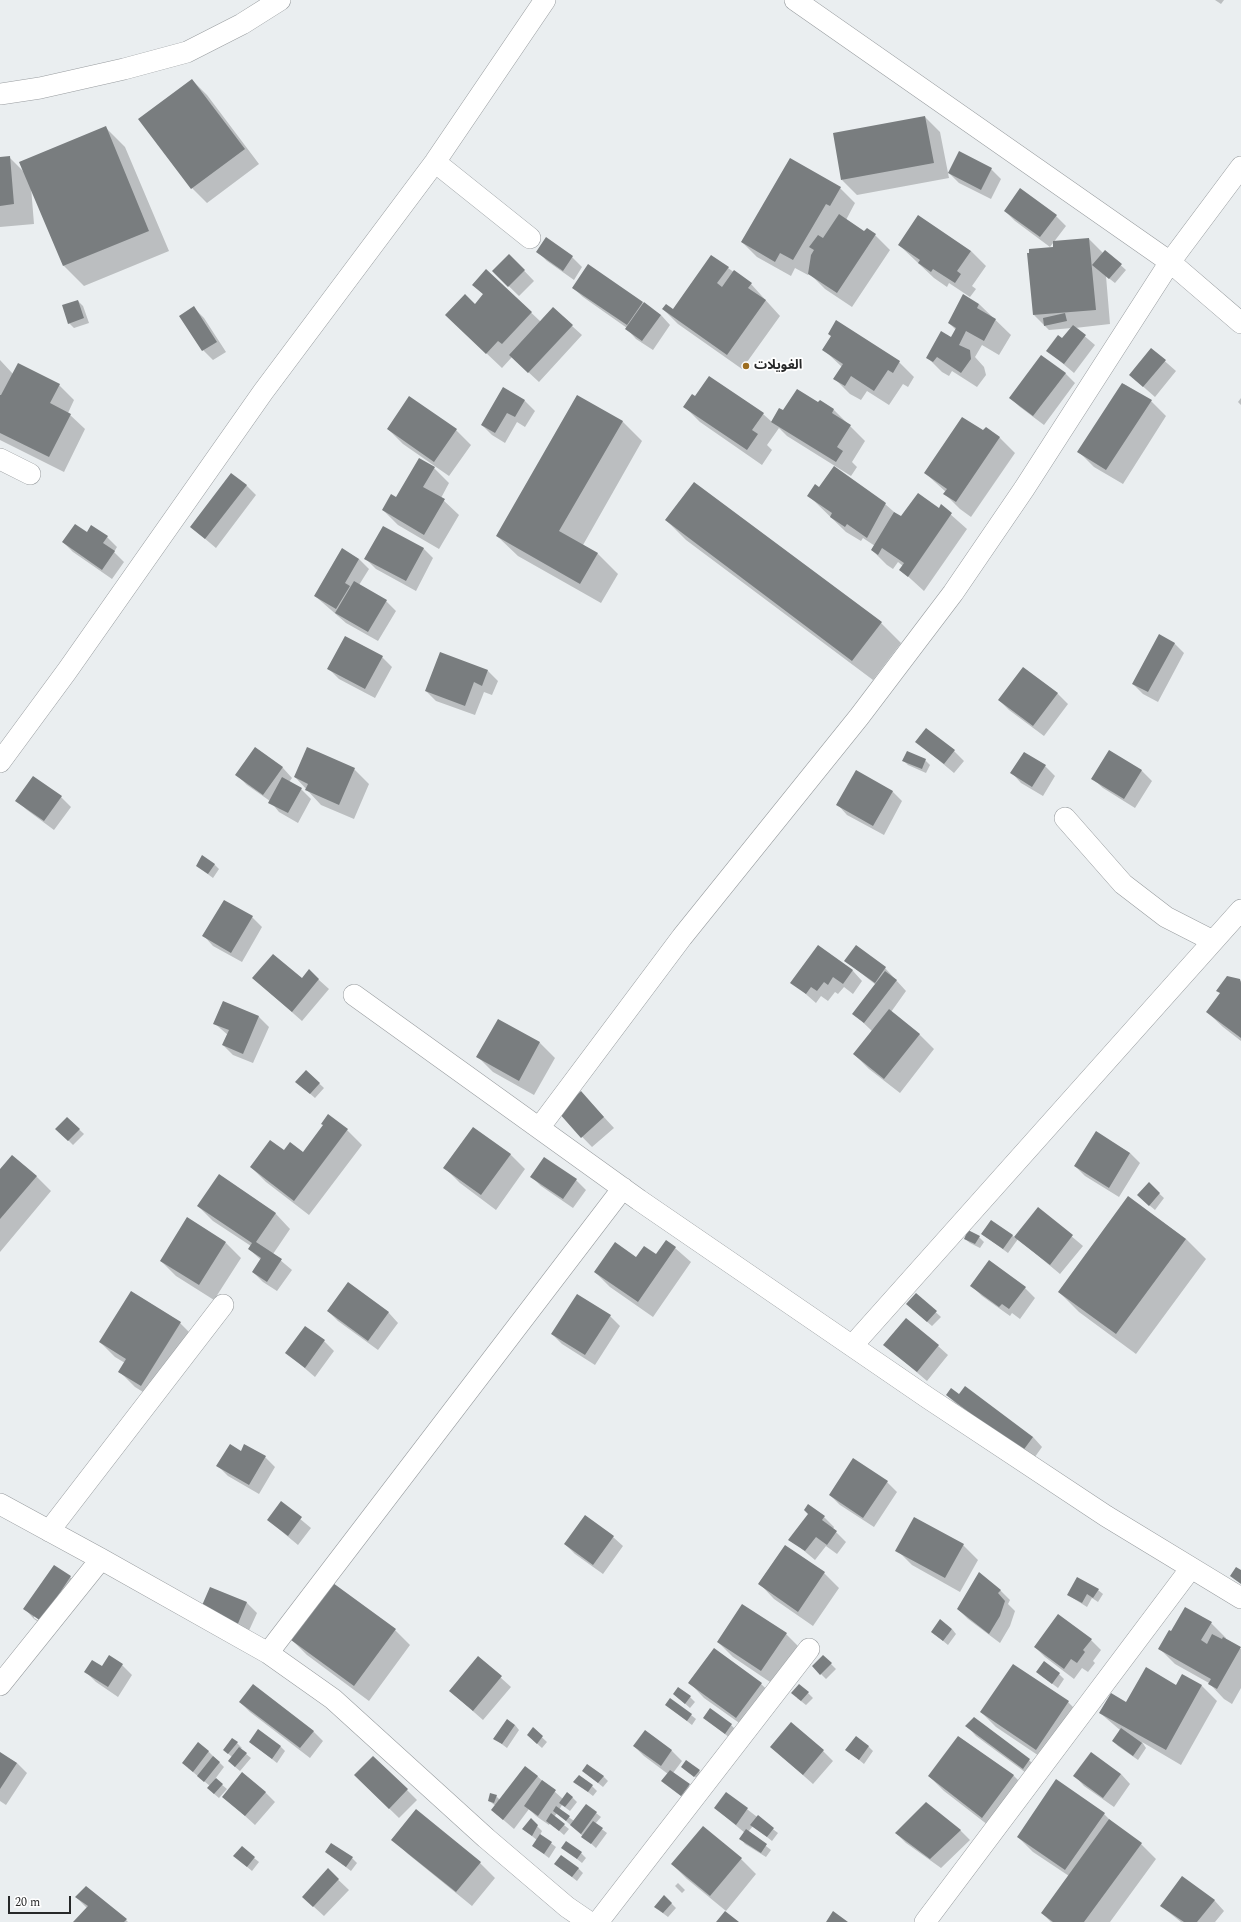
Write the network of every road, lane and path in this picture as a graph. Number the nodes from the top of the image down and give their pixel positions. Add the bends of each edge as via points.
1 (280, 0) edge
2 (545, 0) edge
3 (795, 0) edge
4 (0, 94) edge
5 (435, 162) junction
6 (1241, 167) edge
7 (530, 238) dead end
8 (1170, 262) junction
9 (1241, 323) edge
10 (0, 459) edge
11 (30, 474) dead end
12 (0, 762) edge
13 (1065, 818) dead end
14 (1241, 910) edge
15 (1213, 941) junction
16 (354, 995) dead end
17 (539, 1128) junction
18 (623, 1188) junction
19 (223, 1305) dead end
20 (852, 1346) junction
21 (0, 1504) edge
22 (49, 1531) junction
23 (102, 1559) junction
24 (1191, 1568) junction
25 (1241, 1598) edge
26 (809, 1649) dead end
27 (268, 1652) junction
28 (0, 1685) edge
29 (589, 1922) edge
30 (598, 1922) edge
31 (925, 1922) edge

1 - 4 street via 242,24 187,52 48,86
2 - 5 street
3 - 8 street
5 - 7 street
5 - 12 street via 263,392
6 - 8 street
8 - 9 street
8 - 17 street via 1024,489 953,593 859,717 682,937
10 - 11 street
13 - 15 street via 1123,884 1166,918
14 - 15 street
15 - 20 street
16 - 17 street
17 - 18 street
18 - 20 street
18 - 27 street
19 - 22 street
20 - 24 street via 1099,1512
21 - 22 street
22 - 23 street
23 - 27 street
23 - 28 street
24 - 25 street
24 - 31 street
26 - 30 street
27 - 29 street via 333,1699 486,1838 567,1907

